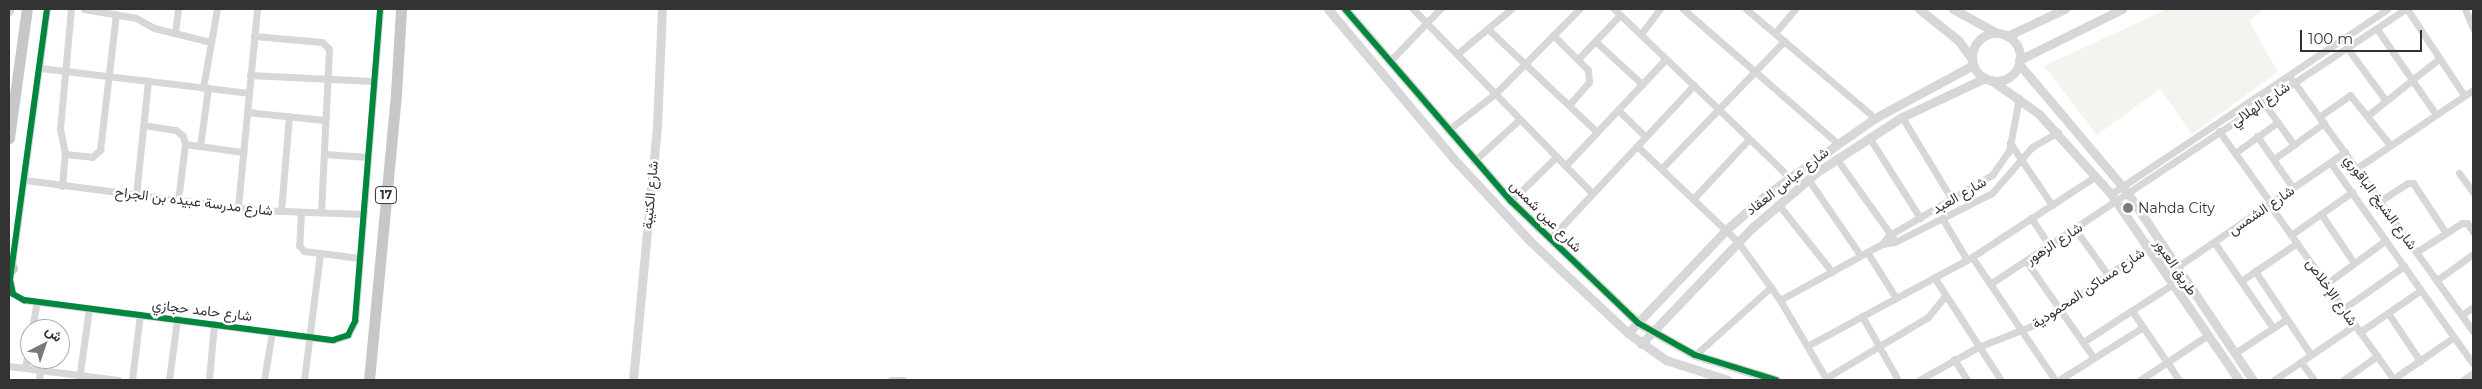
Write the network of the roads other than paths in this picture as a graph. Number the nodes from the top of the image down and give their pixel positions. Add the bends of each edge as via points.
1 (28, 9) edge
2 (48, 9) edge
3 (71, 9) edge
4 (84, 9) edge
5 (178, 9) edge
6 (217, 9) edge
7 (257, 9) edge
8 (380, 9) edge
9 (401, 9) edge
10 (662, 9) edge
11 (1328, 9) edge
12 (1345, 9) edge
13 (1413, 9) edge
14 (1440, 9) edge
15 (1511, 9) edge
16 (1578, 9) edge
17 (1614, 9) edge
18 (1660, 9) edge
19 (1683, 9) edge
20 (1795, 9) edge
21 (1919, 9) edge
22 (1953, 9) edge
23 (2065, 9) edge
24 (2122, 9) edge
25 (2386, 9) edge
26 (2406, 9) edge
27 (2465, 9) edge
28 (1751, 10) edge
29 (116, 14) junction
30 (1620, 14) junction
31 (1427, 23) junction
32 (2473, 28) edge
33 (1488, 29) junction
34 (2377, 29) junction
35 (176, 33) junction
36 (1775, 33) junction
37 (1641, 34) junction
38 (2002, 34) junction
39 (1553, 35) junction
40 (254, 36) junction
41 (1595, 41) junction
42 (1784, 41) junction
43 (211, 42) junction
44 (2348, 49) junction
45 (1457, 54) junction
46 (2440, 58) junction
47 (1578, 59) junction
48 (1666, 59) junction
49 (1389, 62) junction
50 (1973, 62) junction
51 (2019, 62) junction
52 (1525, 64) junction
53 (40, 68) junction
54 (1755, 71) junction
55 (65, 72) junction
56 (2288, 74) junction
57 (250, 75) junction
58 (109, 77) junction
59 (328, 78) junction
60 (1988, 79) junction
61 (2412, 80) junction
62 (148, 81) junction
63 (374, 81) junction
64 (2293, 82) junction
65 (1642, 84) junction
66 (1694, 85) junction
67 (205, 88) junction
68 (2473, 90) edge
69 (249, 93) junction
70 (1495, 94) junction
71 (2464, 95) junction
72 (2019, 98) junction
73 (2386, 101) junction
74 (2263, 102) junction
75 (1570, 105) junction
76 (1719, 109) junction
77 (1618, 110) junction
78 (247, 112) junction
79 (2436, 113) junction
80 (289, 116) junction
81 (2367, 116) junction
82 (1875, 118) junction
83 (1902, 118) junction
84 (1520, 119) junction
85 (325, 120) junction
86 (2322, 120) junction
87 (2278, 122) junction
88 (143, 125) junction
89 (1448, 130) junction
90 (2219, 131) junction
91 (1598, 132) junction
92 (2058, 132) junction
93 (1645, 136) junction
94 (2257, 136) junction
95 (1869, 137) junction
96 (9, 138) edge
97 (1749, 139) junction
98 (1837, 143) junction
99 (2010, 143) junction
100 (185, 144) junction
101 (2294, 145) junction
102 (2390, 145) junction
103 (200, 146) junction
104 (1637, 146) junction
105 (243, 152) junction
106 (2345, 152) junction
107 (2235, 153) junction
108 (65, 154) junction
109 (324, 154) junction
110 (1556, 156) junction
111 (368, 157) junction
112 (2021, 157) junction
113 (1836, 158) junction
114 (2274, 160) junction
115 (1474, 161) junction
116 (2330, 162) junction
117 (1565, 166) junction
118 (2356, 168) junction
119 (1661, 169) junction
120 (2459, 173) dead end
121 (2096, 176) junction
122 (1789, 177) junction
123 (1808, 179) junction
124 (25, 180) junction
125 (62, 186) junction
126 (2294, 188) junction
127 (2124, 189) junction
128 (2352, 192) junction
129 (2473, 192) edge
130 (1592, 194) junction
131 (136, 195) junction
132 (2113, 197) junction
133 (1692, 198) junction
134 (178, 200) junction
135 (1511, 200) junction
136 (1952, 200) junction
137 (2380, 201) junction
138 (2270, 203) junction
139 (1778, 204) junction
140 (2052, 205) junction
141 (238, 207) junction
142 (281, 211) junction
143 (301, 212) junction
144 (320, 212) junction
145 (363, 214) junction
146 (2321, 214) junction
147 (1920, 218) junction
148 (1942, 218) junction
149 (2031, 218) junction
150 (2075, 229) junction
151 (1726, 230) junction
152 (2473, 232) edge
153 (2446, 233) junction
154 (1891, 234) junction
155 (2291, 235) junction
156 (1550, 238) junction
157 (2386, 240) junction
158 (1738, 242) junction
159 (1895, 242) junction
160 (2214, 242) junction
161 (2297, 242) junction
162 (1882, 244) junction
163 (2050, 246) junction
164 (2148, 247) junction
165 (2416, 252) junction
166 (320, 254) junction
167 (1864, 254) junction
168 (2473, 254) edge
169 (360, 258) junction
170 (1969, 258) junction
171 (2026, 261) junction
172 (2354, 263) junction
173 (2404, 266) junction
174 (10, 268) edge
175 (2177, 268) junction
176 (1832, 272) junction
177 (2255, 272) junction
178 (2108, 276) junction
179 (1934, 277) junction
180 (2437, 280) junction
181 (2241, 281) junction
182 (1990, 284) junction
183 (2173, 284) junction
184 (2326, 284) junction
185 (1771, 287) junction
186 (2421, 290) junction
187 (1946, 295) junction
188 (1896, 298) junction
189 (1780, 300) junction
190 (37, 302) junction
191 (2473, 307) edge
192 (89, 308) junction
193 (2343, 308) junction
194 (2060, 309) junction
195 (2132, 311) junction
196 (2388, 313) junction
197 (140, 314) junction
198 (2462, 315) junction
199 (1862, 316) junction
200 (34, 319) edge
201 (177, 319) junction
202 (2288, 319) junction
203 (1638, 323) junction
204 (214, 324) junction
205 (2355, 325) junction
206 (2143, 326) junction
207 (2273, 328) junction
208 (2021, 331) junction
209 (2473, 331) edge
210 (272, 332) junction
211 (1651, 332) junction
212 (2360, 332) junction
213 (1628, 333) junction
214 (2208, 335) junction
215 (310, 336) junction
216 (2454, 337) junction
217 (2083, 342) junction
218 (1641, 344) junction
219 (1807, 346) junction
220 (1880, 346) junction
221 (1978, 347) junction
222 (2234, 353) junction
223 (1695, 355) junction
224 (2311, 355) junction
225 (2377, 356) junction
226 (2094, 358) junction
227 (1954, 359) junction
228 (2420, 361) junction
229 (2167, 362) junction
230 (2301, 362) junction
231 (2473, 364) edge
232 (32, 369) edge
233 (40, 370) junction
234 (2473, 373) edge
235 (79, 378) edge
236 (1826, 379) edge
237 (39, 380) edge
238 (118, 380) edge
239 (132, 380) edge
240 (169, 380) edge
241 (209, 380) edge
242 (264, 380) edge
243 (304, 380) edge
244 (369, 380) edge
245 (633, 380) edge
246 (890, 380) edge
247 (903, 380) edge
248 (1728, 380) edge
249 (1776, 380) edge
250 (1898, 380) edge
251 (1919, 380) edge
252 (1967, 380) edge
253 (2001, 380) edge
254 (2055, 380) edge
255 (2059, 380) edge
256 (2140, 380) edge
257 (2179, 380) edge
258 (2239, 380) edge
259 (2253, 380) edge
260 (2274, 380) edge
261 (2314, 380) edge
262 (2343, 380) edge
263 (2394, 380) edge
264 (2463, 380) edge

1 - 96 highway
2 - 53 street, شارع حامد حجازي
3 - 55 street
4 - 29 street
5 - 35 street
6 - 43 street
7 - 40 street
8 - 63 street, شارع حامد حجازي
9 - 244 highway, 17
10 - 245 street, شارع الكتيبة via 656,127
11 - 213 street, شارع عين شمس via 1453,158 1530,241
12 - 49 street, شارع عين شمس
13 - 31 street
14 - 31 street
15 - 33 street
16 - 39 street
17 - 30 street
18 - 37 street
19 - 54 street
20 - 36 street
21 - 50 street via 1958,40
22 - 38 street
23 - 38 street
24 - 51 street
25 - 56 street, شارع الهلالي
26 - 34 street, شارع الهلالي
26 - 46 street
27 - 32 street
28 - 36 street
29 - 35 street
29 - 58 street
30 - 37 street
30 - 41 street
31 - 45 street
31 - 49 street
33 - 45 street
33 - 52 street
34 - 44 street, شارع الهلالي
34 - 61 street
35 - 43 street
36 - 42 street
37 - 48 street
38 - 50 street via 1990,34 1976,43
38 - 51 street via 2017,46
39 - 47 street
39 - 52 street
40 - 57 street
40 - 59 street via 325,43 329,49
41 - 47 street
41 - 65 street
42 - 54 street
42 - 82 street
43 - 67 street
44 - 64 street, شارع الهلالي
44 - 73 street
45 - 70 street
46 - 61 street
46 - 71 street
47 - 75 street via 1588,70 1589,82
48 - 65 street
48 - 66 street
49 - 89 street, شارع عين شمس
50 - 60 street
50 - 82 street, شارع عباس العقاد
51 - 60 street via 2005,79
51 - 127 street, طريق العبور
52 - 70 street
52 - 75 street
53 - 55 street
53 - 124 street, شارع حامد حجازي
54 - 76 street
54 - 98 street
55 - 58 street
55 - 108 street via 60,129
56 - 64 street, شارع الشيخ الباقوري
56 - 127 street, شارع الهلالي
57 - 59 street
57 - 69 street
58 - 62 street
58 - 108 street via 100,150 92,156
59 - 63 street
59 - 85 street
60 - 72 street, طريق العبور
60 - 83 street, شارع عباس العقاد
61 - 73 street
61 - 79 street
62 - 67 street
62 - 88 street
63 - 111 street, شارع حامد حجازي
64 - 74 street, شارع الهلالي
64 - 86 street, شارع الشيخ الباقوري
65 - 77 street
66 - 76 street
66 - 93 street
67 - 69 street
67 - 103 street
68 - 71 street
69 - 78 street
70 - 84 street
70 - 89 street
71 - 79 street
72 - 92 street, طريق العبور
72 - 99 street, شارع العبد
73 - 81 street
74 - 87 street
74 - 90 street, شارع الهلالي
75 - 91 street
76 - 97 street
76 - 119 street
77 - 91 street
77 - 93 street
78 - 80 street
78 - 105 street
79 - 102 street
80 - 85 street
80 - 142 street
81 - 86 street via 2348,95
81 - 102 street
82 - 98 street, شارع عباس العقاد
83 - 95 street, شارع عباس العقاد
83 - 136 street
84 - 110 street
84 - 115 street
85 - 109 street
86 - 101 street
86 - 106 street, شارع الشيخ الباقوري
87 - 94 street
87 - 101 street
88 - 100 street via 176,130
88 - 131 street
89 - 115 street, شارع عين شمس
90 - 107 street, شارع الإخلاص
90 - 127 street, شارع الهلالي
91 - 117 street
92 - 112 street, شارع العبد via 2044,138
92 - 121 street, طريق العبور
93 - 104 street
94 - 107 street
94 - 114 street
95 - 113 street, شارع عباس العقاد
95 - 147 street
97 - 122 street
97 - 133 street
98 - 122 street, شارع عباس العقاد
99 - 112 street
99 - 136 street, شارع العبد via 2005,160 1992,175
100 - 103 street
100 - 134 street
101 - 114 street
102 - 118 street
103 - 105 street
104 - 119 street
104 - 130 street
105 - 141 street
106 - 116 street, شارع الشمس
106 - 118 street, شارع الشيخ الباقوري
107 - 138 street, شارع الإخلاص
108 - 125 street
109 - 111 street
109 - 144 street
110 - 117 street
110 - 135 street
111 - 145 street, شارع حامد حجازي
112 - 140 street
112 - 148 street, شارع العبد via 1992,193
113 - 123 street, شارع عباس العقاد
113 - 154 street
114 - 126 street
115 - 135 street, شارع عين شمس
116 - 126 street, شارع الشمس
116 - 128 street, شارع الشيخ الباقوري
117 - 130 street
118 - 137 street, شارع الشيخ الباقوري
119 - 133 street
120 - 129 street
121 - 132 street, طريق العبور
121 - 140 street
122 - 151 street, شارع عباس العقاد
123 - 139 street, شارع عباس العقاد
123 - 167 street
124 - 125 street, شارع مدرسة عبيده بن الجراح
124 - 174 street, شارع حامد حجازي
125 - 131 street, شارع مدرسة عبيده بن الجراح
126 - 138 street, شارع الشمس
127 - 132 street, شارع الهلالي
127 - 175 street, طريق العبور
128 - 146 street
128 - 157 street, شارع الشيخ الباقوري
130 - 156 street
131 - 134 street, شارع مدرسة عبيده بن الجراح
132 - 150 street, شارع الزهور
132 - 164 street, طريق العبور
133 - 151 street
134 - 141 street, شارع مدرسة عبيده بن الجراح
135 - 156 street, شارع عين شمس
136 - 147 street, شارع العبد
137 - 153 street via 2413,183
137 - 165 street, شارع الشيخ الباقوري
138 - 155 street, شارع الإخلاص
138 - 160 street, شارع الشمس
139 - 158 street, شارع عباس العقاد
139 - 176 street
140 - 149 street
141 - 142 street, شارع مدرسة عبيده بن الجراح
142 - 143 street, شارع مدرسة عبيده بن الجراح
143 - 144 street, شارع مدرسة عبيده بن الجراح
143 - 166 street via 299,245 307,252
144 - 145 street, شارع مدرسة عبيده بن الجراح
145 - 169 street, شارع حامد حجازي
146 - 155 street
146 - 172 street
147 - 154 street, شارع العبد
148 - 159 street, شارع العبد
148 - 170 street
149 - 163 street
149 - 170 street
150 - 163 street, شارع الزهور
150 - 178 street
151 - 158 street
151 - 203 street, شارع عباس العقاد
152 - 153 street via 2464,222
153 - 165 street
154 - 159 street
154 - 162 street, شارع العبد
155 - 161 street, شارع الإخلاص
156 - 203 street, شارع عين شمس
157 - 172 street
157 - 173 street, شارع الشيخ الباقوري
158 - 185 street
158 - 211 street, شارع عباس العقاد
159 - 162 street, شارع العبد
160 - 175 street, شارع الشمس
160 - 181 street
161 - 177 street
161 - 184 street, شارع الإخلاص
162 - 167 street, شارع العبد
163 - 171 street, شارع الزهور
164 - 178 street, شارع مساكن المحمودية
164 - 183 street, طريق العبور
165 - 180 street, شارع الشيخ الباقوري
166 - 169 street
166 - 215 street
167 - 176 street, شارع العبد
167 - 188 street
168 - 180 street
169 - 215 street, شارع حامد حجازي via 353,328 341,338
170 - 179 street
170 - 182 street
171 - 182 street, شارع الزهور
171 - 194 street
172 - 184 street
173 - 186 street, شارع الشيخ الباقوري
173 - 193 street
174 - 190 street, شارع حامد حجازي via 13,294
175 - 222 street, طريق العبور
176 - 189 street, شارع العبد
177 - 181 street
177 - 202 street
178 - 194 street, شارع مساكن المحمودية
179 - 187 street
179 - 188 street
180 - 198 street, شارع الشيخ الباقوري
181 - 207 street
182 - 208 street
183 - 195 street
183 - 214 street, طريق العبور
184 - 193 street, شارع الإخلاص
185 - 189 street
185 - 223 street
186 - 196 street
186 - 216 street, شارع الشيخ الباقوري
187 - 220 street via 1928,317
187 - 221 street
188 - 199 street
189 - 219 street
190 - 192 street, شارع حامد حجازي
190 - 200 street
191 - 198 street
192 - 197 street, شارع حامد حجازي
192 - 235 street
193 - 205 street, شارع الإخلاص
194 - 208 street, شارع مساكن المحمودية
194 - 217 street
195 - 206 street
195 - 217 street
196 - 212 street
196 - 228 street
197 - 201 street, شارع حامد حجازي
197 - 239 street
198 - 209 street, شارع الشيخ الباقوري
199 - 219 street
199 - 220 street
201 - 204 street, شارع حامد حجازي
201 - 240 street
202 - 207 street
202 - 224 street
203 - 211 street, شارع عين شمس
203 - 213 street, شارع عباس العقاد
204 - 210 street, شارع حامد حجازي
204 - 241 street
205 - 212 street, شارع الإخلاص
205 - 224 street
206 - 226 street
206 - 229 street
207 - 222 street
208 - 221 street, شارع مساكن المحمودية
208 - 254 street
210 - 215 street, شارع حامد حجازي
210 - 242 street
211 - 218 street, شارع عباس العقاد
211 - 223 street, شارع عين شمس
212 - 225 street, شارع الإخلاص
213 - 218 street, شارع عين شمس
214 - 229 street
214 - 258 street, طريق العبور
215 - 243 street
216 - 228 street
216 - 231 street, شارع الشيخ الباقوري
217 - 226 street
218 - 248 street, شارع عين شمس via 1687,368
219 - 236 street
220 - 236 street
220 - 250 street
221 - 227 street, شارع مساكن المحمودية
221 - 253 street
222 - 259 street, طريق العبور
223 - 249 street, شارع عين شمس
224 - 230 street
225 - 262 street
225 - 263 street, شارع الإخلاص
226 - 255 street
227 - 251 street, شارع مساكن المحمودية
227 - 252 street
228 - 263 street
229 - 256 street
229 - 257 street
230 - 260 street
230 - 261 street
232 - 233 street
233 - 235 street
233 - 237 street
234 - 264 street
235 - 238 street
246 - 247 street

